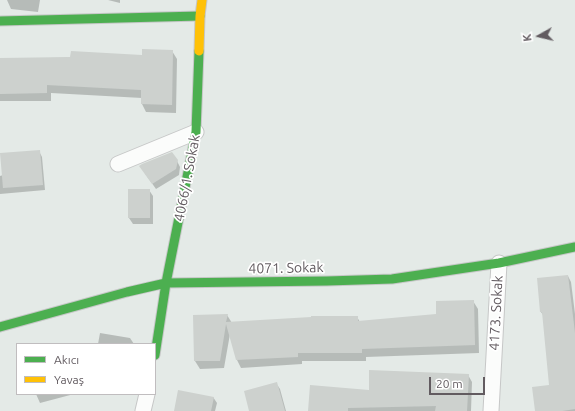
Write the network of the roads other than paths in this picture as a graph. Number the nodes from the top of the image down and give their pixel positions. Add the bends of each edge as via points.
1 (202, 0) edge
2 (200, 16) junction
3 (0, 21) edge
4 (196, 132) junction
5 (118, 164) dead end
6 (575, 247) edge
7 (499, 263) junction
8 (166, 284) junction
9 (0, 326) edge
10 (156, 349) edge
11 (147, 395) edge
12 (143, 411) edge
13 (491, 411) edge

1 - 2 street, 4066/1. Sokak
2 - 3 street
2 - 4 street, 4066/1. Sokak
4 - 5 street
4 - 8 street, 4066/1. Sokak
6 - 7 street, 4071. Sokak
7 - 8 street, 4071. Sokak via 392,279
7 - 13 street, 4173. Sokak
8 - 9 street, 4071. Sokak
8 - 10 street, 4066/1. Sokak
11 - 12 street

